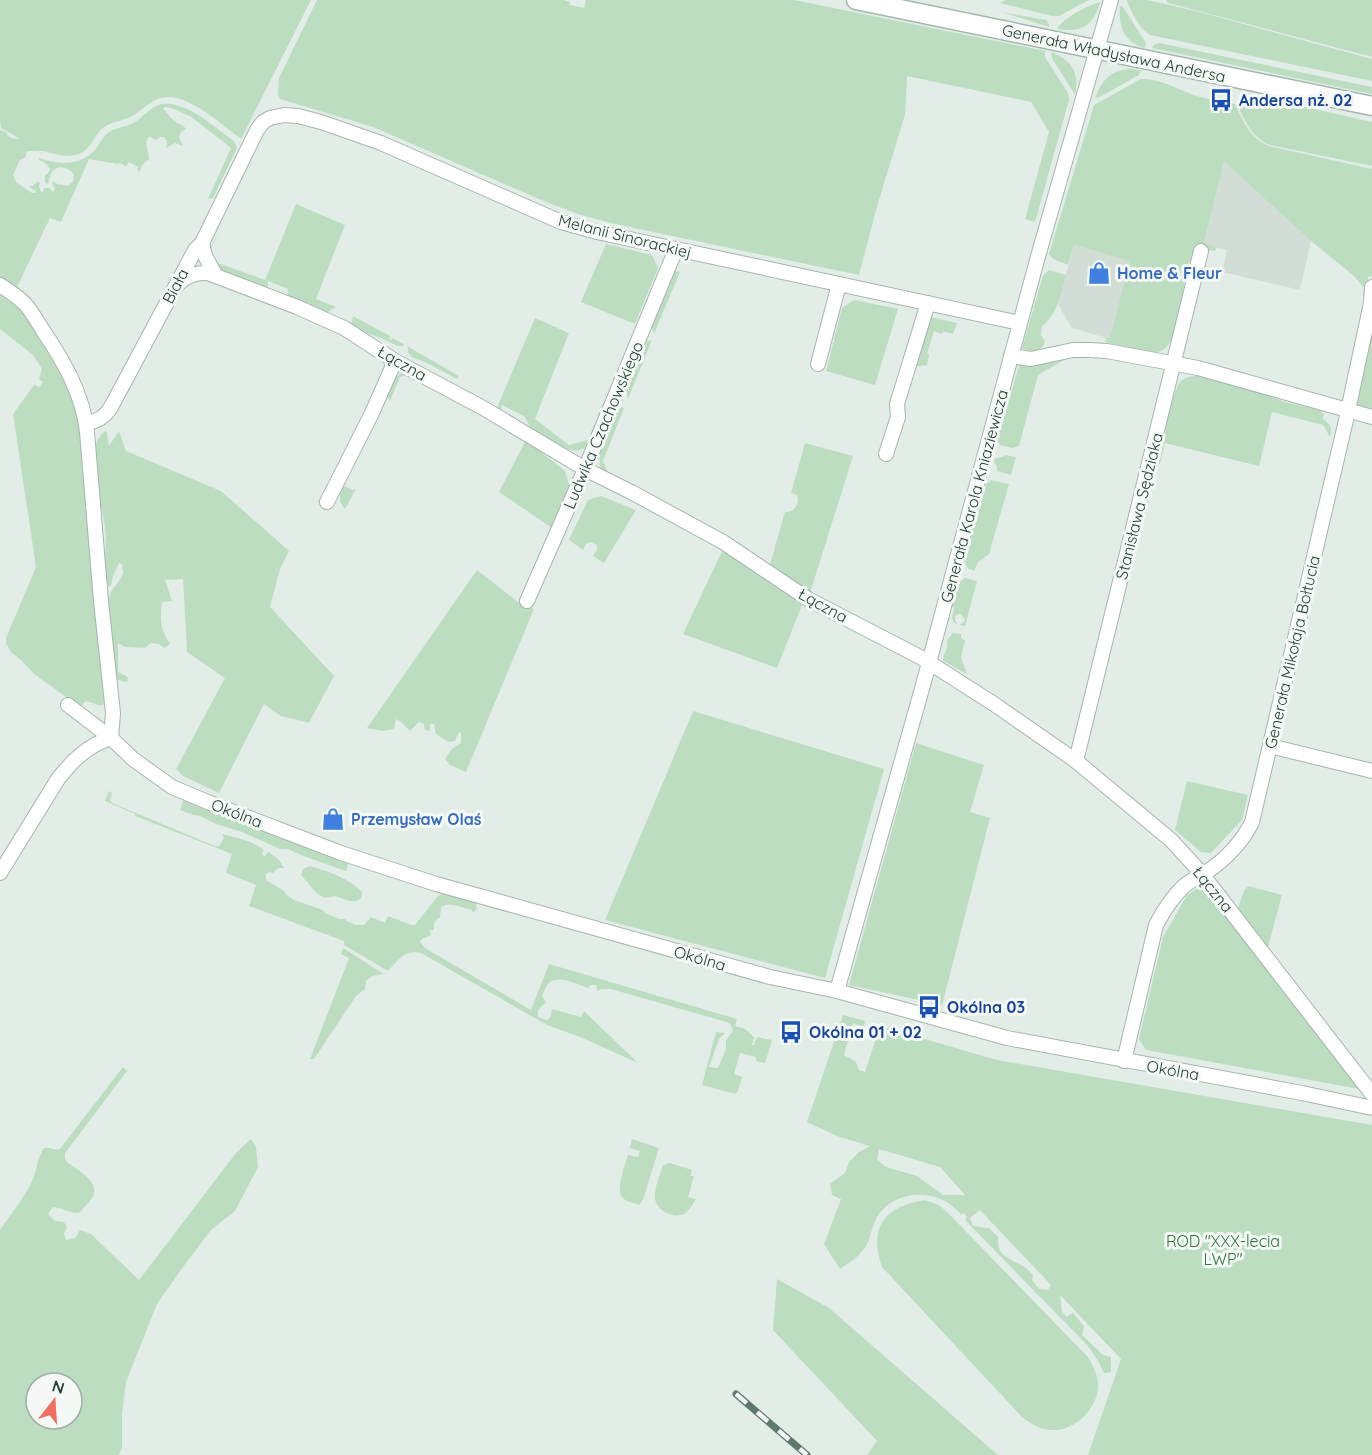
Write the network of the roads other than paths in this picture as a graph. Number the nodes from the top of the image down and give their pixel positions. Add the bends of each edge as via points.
1 (856, 0) edge
2 (1111, 0) edge
3 (1098, 50) junction
4 (1372, 106) edge
5 (252, 138) joint
6 (202, 243) junction
7 (676, 249) junction
8 (1201, 251) dead end
9 (216, 276) junction
10 (839, 284) junction
11 (0, 285) edge
12 (1372, 287) edge
13 (171, 294) junction
14 (928, 303) junction
15 (1371, 303) edge
16 (1020, 323) junction
17 (1011, 356) junction
18 (395, 360) junction
19 (818, 364) dead end
20 (1173, 364) junction
21 (1348, 411) junction
22 (1372, 417) edge
23 (86, 423) junction
24 (886, 454) dead end
25 (585, 470) junction
26 (327, 502) dead end
27 (527, 601) dead end
28 (929, 663) junction
29 (68, 705) dead end
30 (111, 738) junction
31 (1269, 746) junction
32 (1076, 761) junction
33 (1372, 771) edge
34 (0, 873) edge
35 (1202, 874) junction
36 (837, 992) junction
37 (1124, 1061) junction
38 (1372, 1094) edge
39 (1372, 1108) edge

1 - 3 main road, Generała Władysława Andersa
2 - 3 street, Generała Karola Kniaziewicza
3 - 4 main road, Generała Władysława Andersa
3 - 16 street, Generała Karola Kniaziewicza
5 - 6 street, Biała
5 - 7 street, Melanii Sinorackiej via 263,122 274,117 298,116 321,122 381,143 561,222
6 - 9 street
6 - 13 street, Biała
7 - 10 street, Melanii Sinorackiej
7 - 25 street, Ludwika Czachowskiego
8 - 20 street, Stanisława Sędziaka
9 - 13 street, Łączna via 191,275 179,282
9 - 18 street, Łączna via 344,328
10 - 14 street, Melanii Sinorackiej
10 - 19 street
11 - 23 street via 26,304 51,342 75,386
12 - 15 street, Generała Mikołaja Bołtucia
13 - 23 street, Biała via 111,407 100,419
14 - 16 street, Melanii Sinorackiej
14 - 24 street
15 - 21 street, Generała Mikołaja Bołtucia
16 - 17 street, Generała Karola Kniaziewicza
17 - 20 street via 1032,359 1064,351 1099,350
17 - 28 street, Generała Karola Kniaziewicza
18 - 25 street, Łączna
18 - 26 street
20 - 21 street
20 - 32 street, Stanisława Sędziaka
21 - 22 street
21 - 31 street, Generała Mikołaja Bołtucia
23 - 30 street via 113,713
25 - 27 street, Ludwika Czachowskiego
25 - 28 street, Łączna via 723,542 808,599
28 - 32 street, Łączna
28 - 36 street, Generała Karola Kniaziewicza
29 - 30 street, Okólna
30 - 34 street via 89,748 68,766
30 - 36 street, Okólna via 132,759 172,787 341,853 444,886
31 - 33 street
31 - 35 street, Generała Mikołaja Bołtucia via 1249,829 1218,863
32 - 35 street, Łączna via 1172,840
35 - 37 street, Generała Mikołaja Bołtucia via 1173,897 1156,925
35 - 38 street, Łączna
36 - 37 street, Okólna via 1007,1038
37 - 39 street, Okólna

